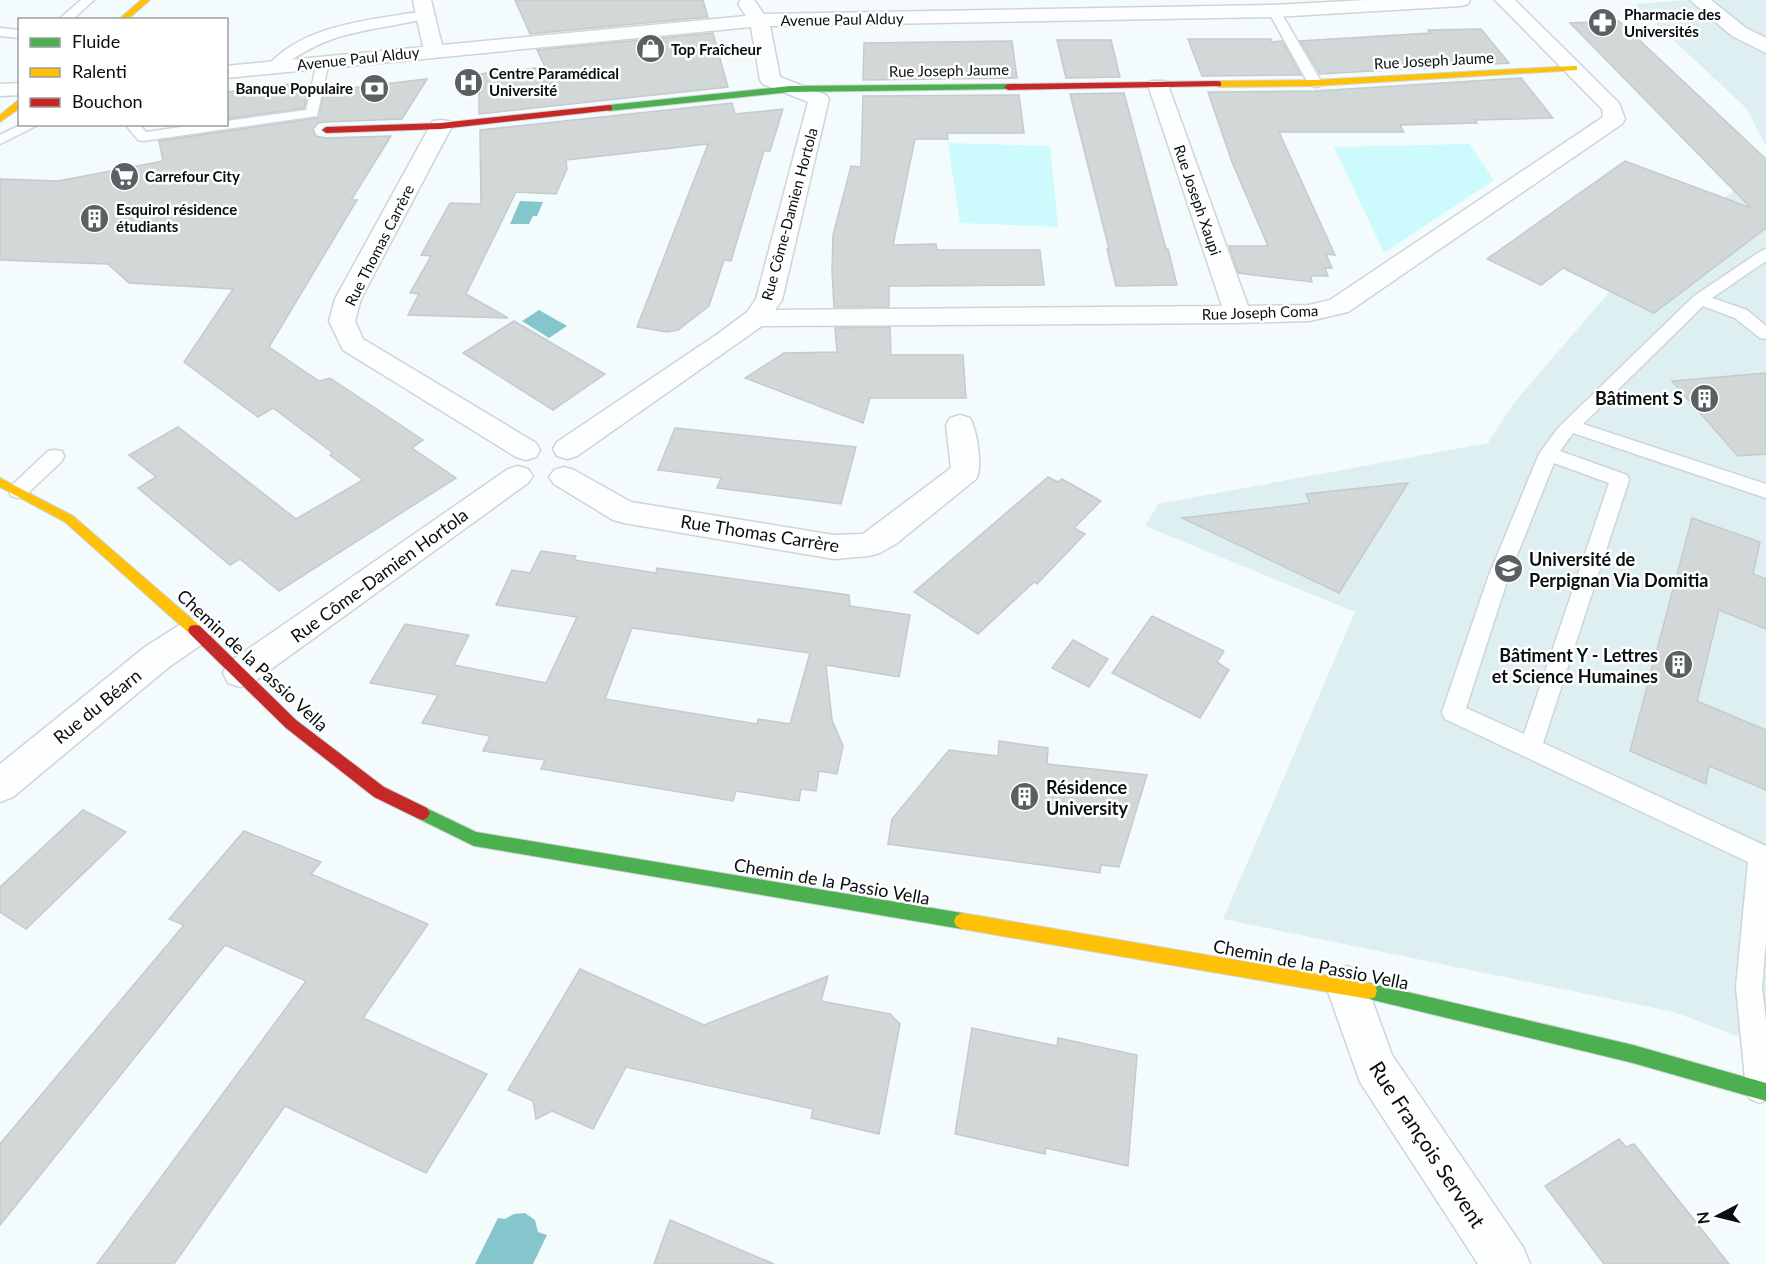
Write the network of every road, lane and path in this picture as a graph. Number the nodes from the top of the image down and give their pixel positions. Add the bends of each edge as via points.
1 (88, 0) edge
2 (146, 0) edge
3 (744, 0) edge
4 (1461, 0) edge
5 (1504, 0) edge
6 (1699, 0) edge
7 (1716, 0) edge
8 (1364, 3) edge
9 (423, 7) edge
10 (1110, 7) edge
11 (1274, 11) junction
12 (66, 18) edge
13 (124, 18) edge
14 (759, 20) junction
15 (0, 32) edge
16 (18, 34) edge
17 (1758, 42) edge
18 (433, 50) junction
19 (323, 62) junction
20 (272, 68) junction
21 (1574, 68) junction
22 (228, 72) edge
23 (1315, 82) junction
24 (1158, 85) junction
25 (18, 89) edge
26 (790, 89) junction
27 (0, 90) edge
28 (18, 105) edge
29 (0, 119) edge
30 (228, 125) edge
31 (30, 126) edge
32 (133, 126) edge
33 (220, 126) edge
34 (441, 126) junction
35 (326, 130) dead end
36 (0, 140) edge
37 (1766, 254) edge
38 (1700, 299) junction
39 (1238, 315) junction
40 (756, 318) junction
41 (1766, 334) edge
42 (960, 425) dead end
43 (1570, 426) junction
44 (1548, 454) junction
45 (55, 456) dead end
46 (522, 463) junction
47 (566, 463) junction
48 (0, 482) edge
49 (18, 491) junction
50 (1766, 491) edge
51 (196, 631) junction
52 (240, 673) junction
53 (1530, 749) junction
54 (0, 786) edge
55 (1764, 857) edge
56 (1347, 986) junction
57 (1763, 1090) edge
58 (1506, 1264) edge

1 - 12 lane
2 - 13 street
3 - 14 street
4 - 8 street, Avenue Paul Alduy
5 - 21 street, Rue Joseph Coma
6 - 17 street
7 - 17 street via 1756,32
8 - 11 street, Avenue Paul Alduy
9 - 18 street
9 - 20 lane via 334,30 288,53
10 - 11 street, Avenue Paul Alduy
10 - 14 street, Avenue Paul Alduy
11 - 23 lane
14 - 18 street, Avenue Paul Alduy
14 - 26 street, Rue Côme-Damien Hortola via 770,80
15 - 16 lane
18 - 19 street, Avenue Paul Alduy
19 - 20 street, Avenue Paul Alduy
19 - 30 lane via 312,113
20 - 22 street, Avenue Paul Alduy
21 - 23 street, Rue Joseph Jaume
21 - 39 street, Rue Joseph Coma via 1612,107 1614,119 1339,306 1309,313
23 - 24 street, Rue Joseph Jaume
24 - 26 street, Rue Joseph Jaume
24 - 39 street, Rue Joseph Xaupi
25 - 27 street
26 - 34 street, Rue Joseph Jaume
26 - 40 street, Rue Côme-Damien Hortola via 819,99 769,300
28 - 29 street
31 - 36 lane
32 - 33 lane via 143,137
34 - 35 street, Rue Joseph Jaume
34 - 46 street, Rue Thomas Carrère via 348,299 342,321 352,344
37 - 38 lane
38 - 41 lane via 1741,314
38 - 43 lane
39 - 40 street, Rue Joseph Coma
40 - 47 street, Rue Côme-Damien Hortola
42 - 47 street, Rue Thomas Carrère via 966,472 869,545 834,547 624,512
43 - 44 lane
43 - 50 lane
44 - 53 lane via 1620,480
44 - 53 lane via 1499,575 1453,712
45 - 49 lane
46 - 47 street via 538,445 551,443
46 - 52 street, Rue Côme-Damien Hortola
48 - 49 street, Chemin de la Passio Vella
49 - 51 street, Chemin de la Passio Vella via 69,519
51 - 52 street, Chemin de la Passio Vella
51 - 54 street, Rue du Béarn via 157,657
52 - 56 street, Chemin de la Passio Vella via 291,724 379,792 474,839
53 - 55 lane
55 - 57 lane via 1749,987
56 - 57 street, Chemin de la Passio Vella via 1633,1054
56 - 58 street, Rue François Servent via 1376,1067

